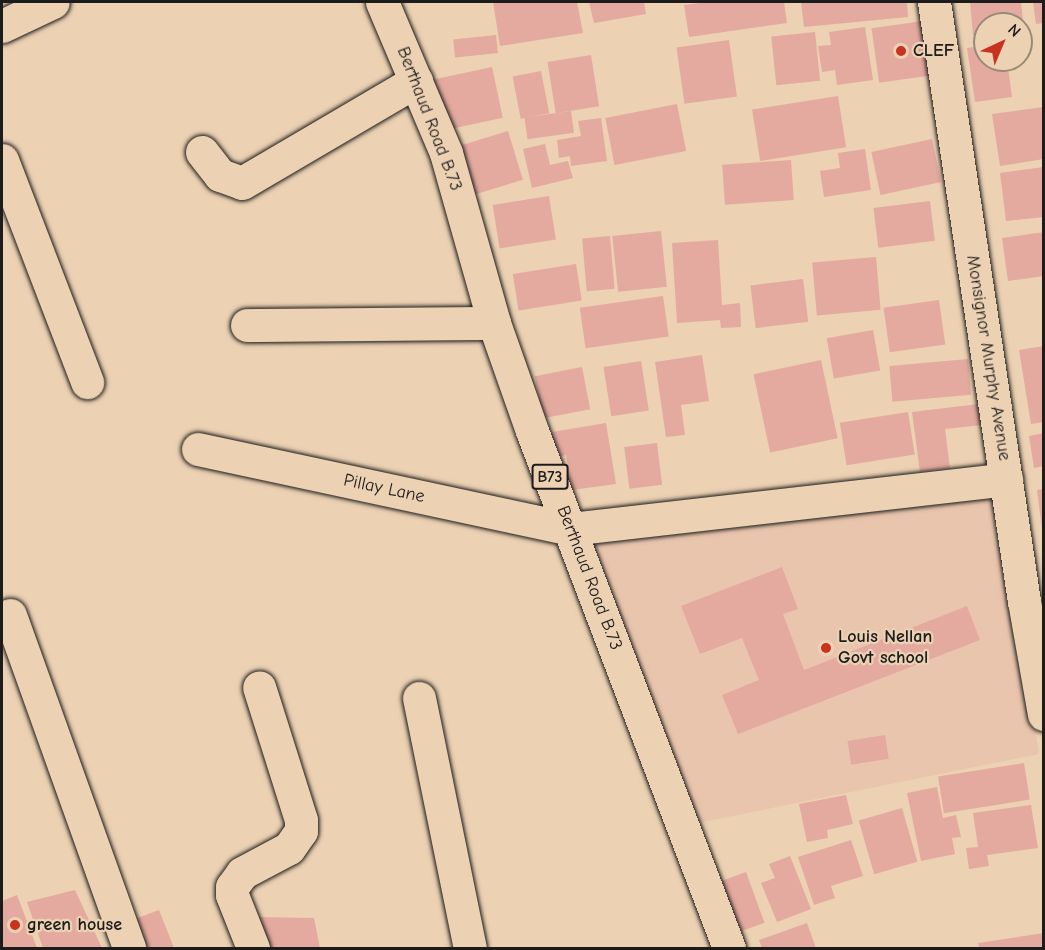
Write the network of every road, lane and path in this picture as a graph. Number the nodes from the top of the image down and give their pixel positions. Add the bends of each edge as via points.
1 (53, 2) edge
2 (382, 2) edge
3 (934, 2) edge
4 (2, 26) edge
5 (416, 81) junction
6 (202, 152) dead end
7 (2, 160) edge
8 (495, 323) junction
9 (247, 326) dead end
10 (87, 382) dead end
11 (198, 449) dead end
12 (1006, 479) junction
13 (570, 529) junction
14 (1034, 600) edge
15 (10, 615) dead end
16 (259, 687) dead end
17 (419, 698) dead end
18 (1044, 714) edge
19 (129, 948) edge
20 (253, 948) edge
21 (471, 948) edge
22 (729, 948) edge

1 - 4 street
2 - 5 street, Berthaud Road B.73 / B73
3 - 12 street, Monsignor Murphy Avenue
5 - 6 street via 242,183 220,175
5 - 8 street, Berthaud Road B.73 / B73 via 446,153
7 - 10 street
8 - 9 street
8 - 13 street, Berthaud Road B.73 / B73
11 - 13 street, Pillay Lane
12 - 13 street, Pillay Lane
12 - 14 street, Monsignor Murphy Avenue
13 - 22 street, Berthaud Road B.73 / B73
14 - 18 street, Monsignor Murphy Avenue
15 - 19 street
16 - 20 street via 301,820 301,831 289,849 242,873 232,887
17 - 21 street

